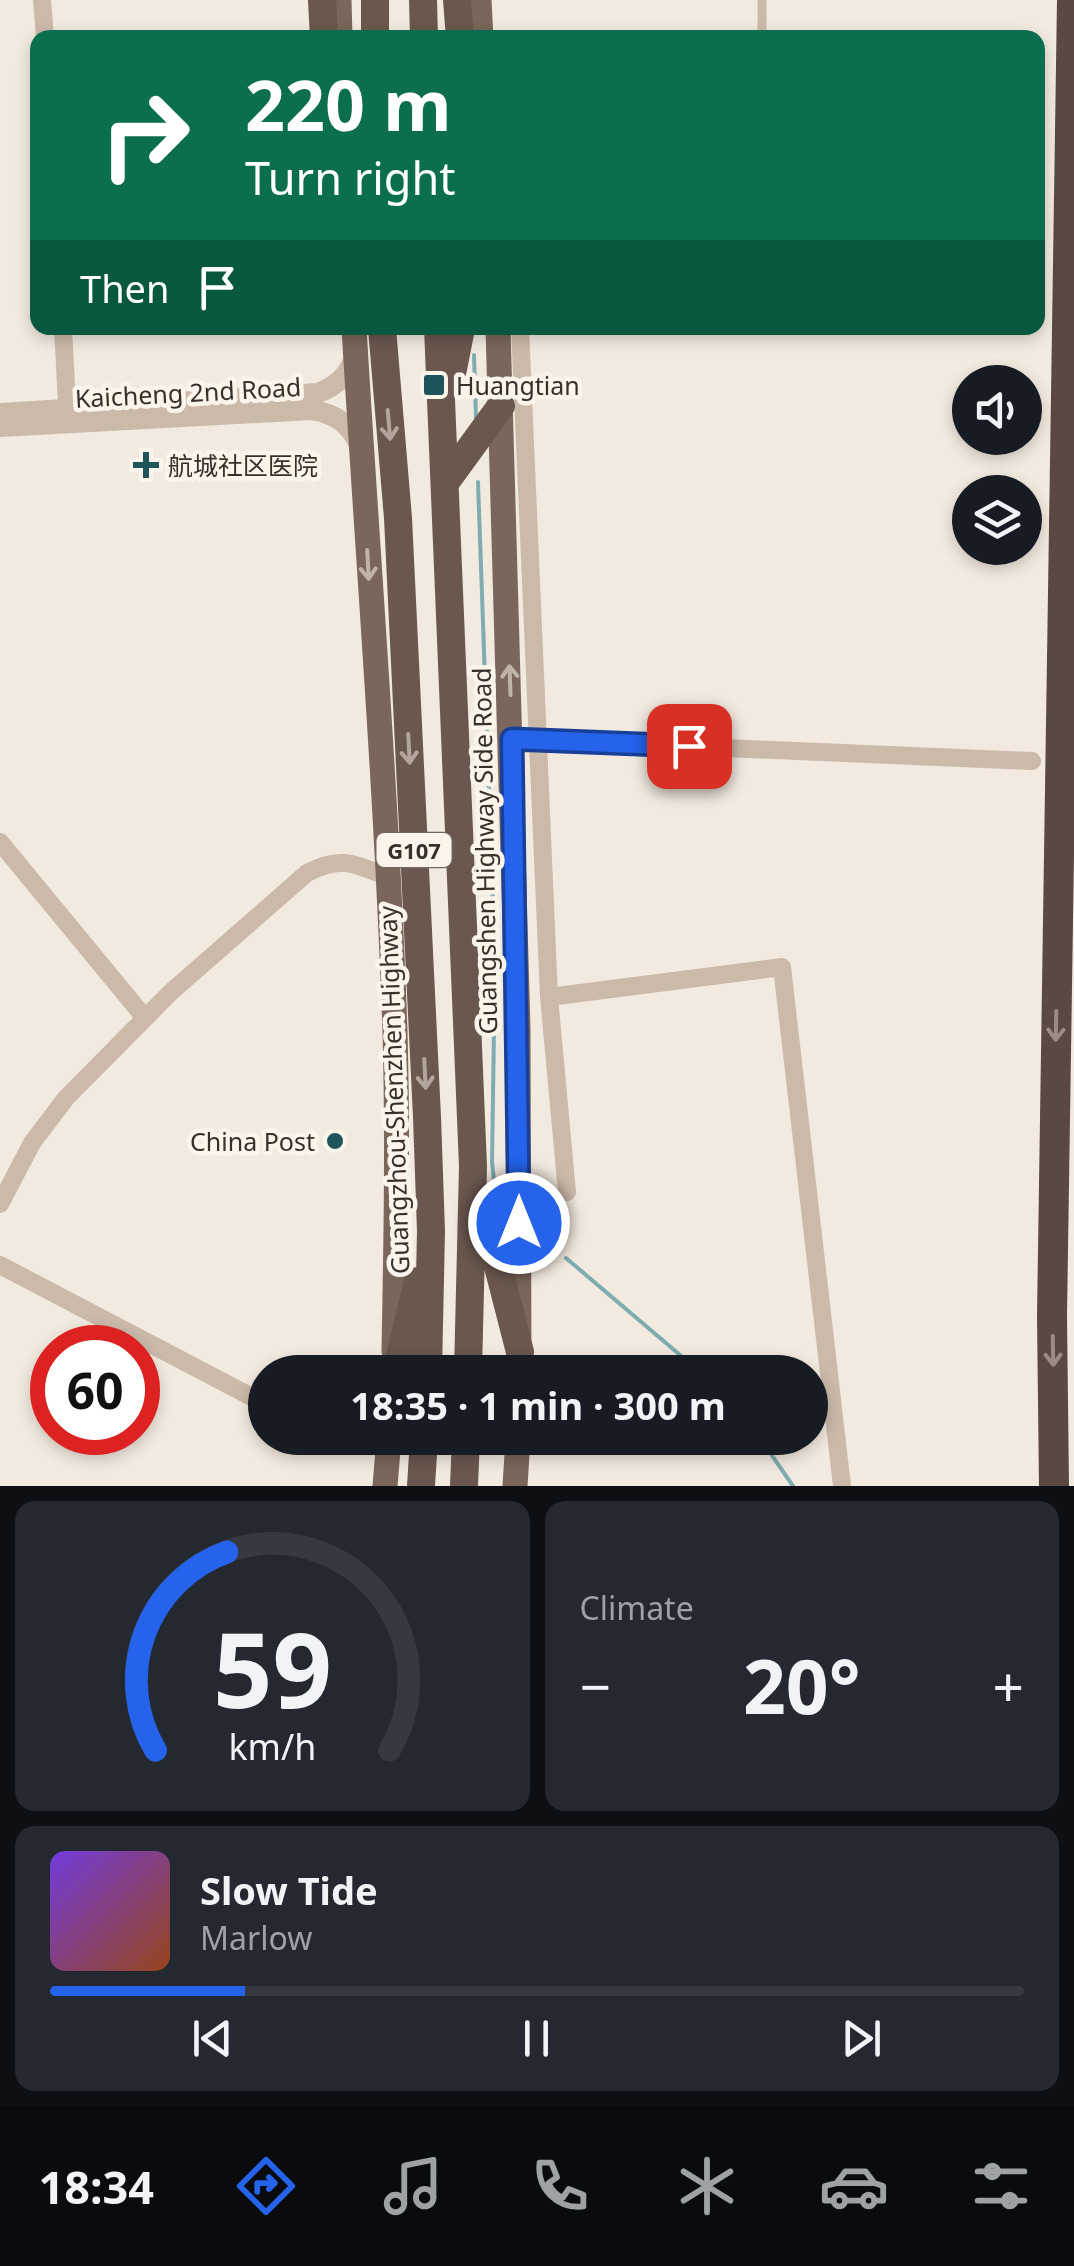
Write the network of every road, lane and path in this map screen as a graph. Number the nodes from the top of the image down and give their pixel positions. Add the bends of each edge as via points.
1 (42, 0) edge
2 (322, 0) edge
3 (374, 0) edge
4 (423, 0) edge
5 (457, 0) edge
6 (479, 0) edge
7 (762, 0) edge
8 (1072, 0) edge
9 (337, 27) edge
10 (44, 30) edge
11 (375, 30) edge
12 (424, 30) edge
13 (459, 30) edge
14 (481, 30) edge
15 (762, 30) edge
16 (63, 335) edge
17 (383, 335) edge
18 (438, 335) edge
19 (461, 335) edge
20 (498, 335) edge
21 (520, 335) edge
22 (354, 340) edge
23 (501, 406) junction
24 (0, 413) edge
25 (68, 416) junction
26 (0, 427) edge
27 (443, 440) junction
28 (361, 450) junction
29 (445, 483) junction
30 (1061, 649) junction
31 (524, 739) junction
32 (1032, 760) dead end
33 (1074, 792) edge
34 (1, 847) edge
35 (388, 877) junction
36 (550, 997) junction
37 (145, 1018) junction
38 (473, 1166) junction
39 (567, 1192) dead end
40 (0, 1204) edge
41 (430, 1231) junction
42 (0, 1265) edge
43 (395, 1355) edge
44 (399, 1355) edge
45 (428, 1355) edge
46 (468, 1355) edge
47 (518, 1355) edge
48 (520, 1355) edge
49 (248, 1395) edge
50 (388, 1455) edge
51 (423, 1455) edge
52 (465, 1455) edge
53 (517, 1455) edge
54 (385, 1486) edge
55 (421, 1486) edge
56 (464, 1486) edge
57 (514, 1486) edge
58 (842, 1486) edge
59 (1054, 1486) edge

1 - 10 street
2 - 9 highway
3 - 11 highway
4 - 12 highway
5 - 13 highway
6 - 14 main road
7 - 15 lane
8 - 30 highway
16 - 25 street
17 -> 41 highway, Guangzhou-Shenzhen Highway / G107 via 398,518
18 - 27 highway, G107
19 - 27 highway
20 - 23 main road, Guangshen Highway Side Road
21 - 31 street
22 - 25 street, Kaicheng 2nd Road via 346,375 318,393
22 - 28 main road
23 - 29 highway
31 -> 23 main road, Guangshen Highway Side Road
24 - 25 street, Kaicheng 2nd Road
25 - 26 street, Kaicheng 2nd Road
25 - 28 street, Kaicheng 2nd Road via 311,410 345,423
27 - 29 highway, G107
28 -> 35 main road
29 - 38 highway, G107
30 - 33 highway
30 -> 59 highway
31 - 32 street
31 - 36 street
31 - 48 main road, Guangshen Highway Side Road
34 - 37 street
35 - 37 street via 334,861 307,873
35 - 43 main road
36 - 39 street
36 - 58 street via 782,967
37 - 40 street via 66,1098 32,1143
38 - 46 highway, G107
38 - 47 highway
41 - 44 highway
41 - 45 highway, Guangzhou-Shenzhen Highway / G107
42 - 49 street
50 - 54 main road
51 - 55 highway
52 - 56 highway
53 - 57 main road

